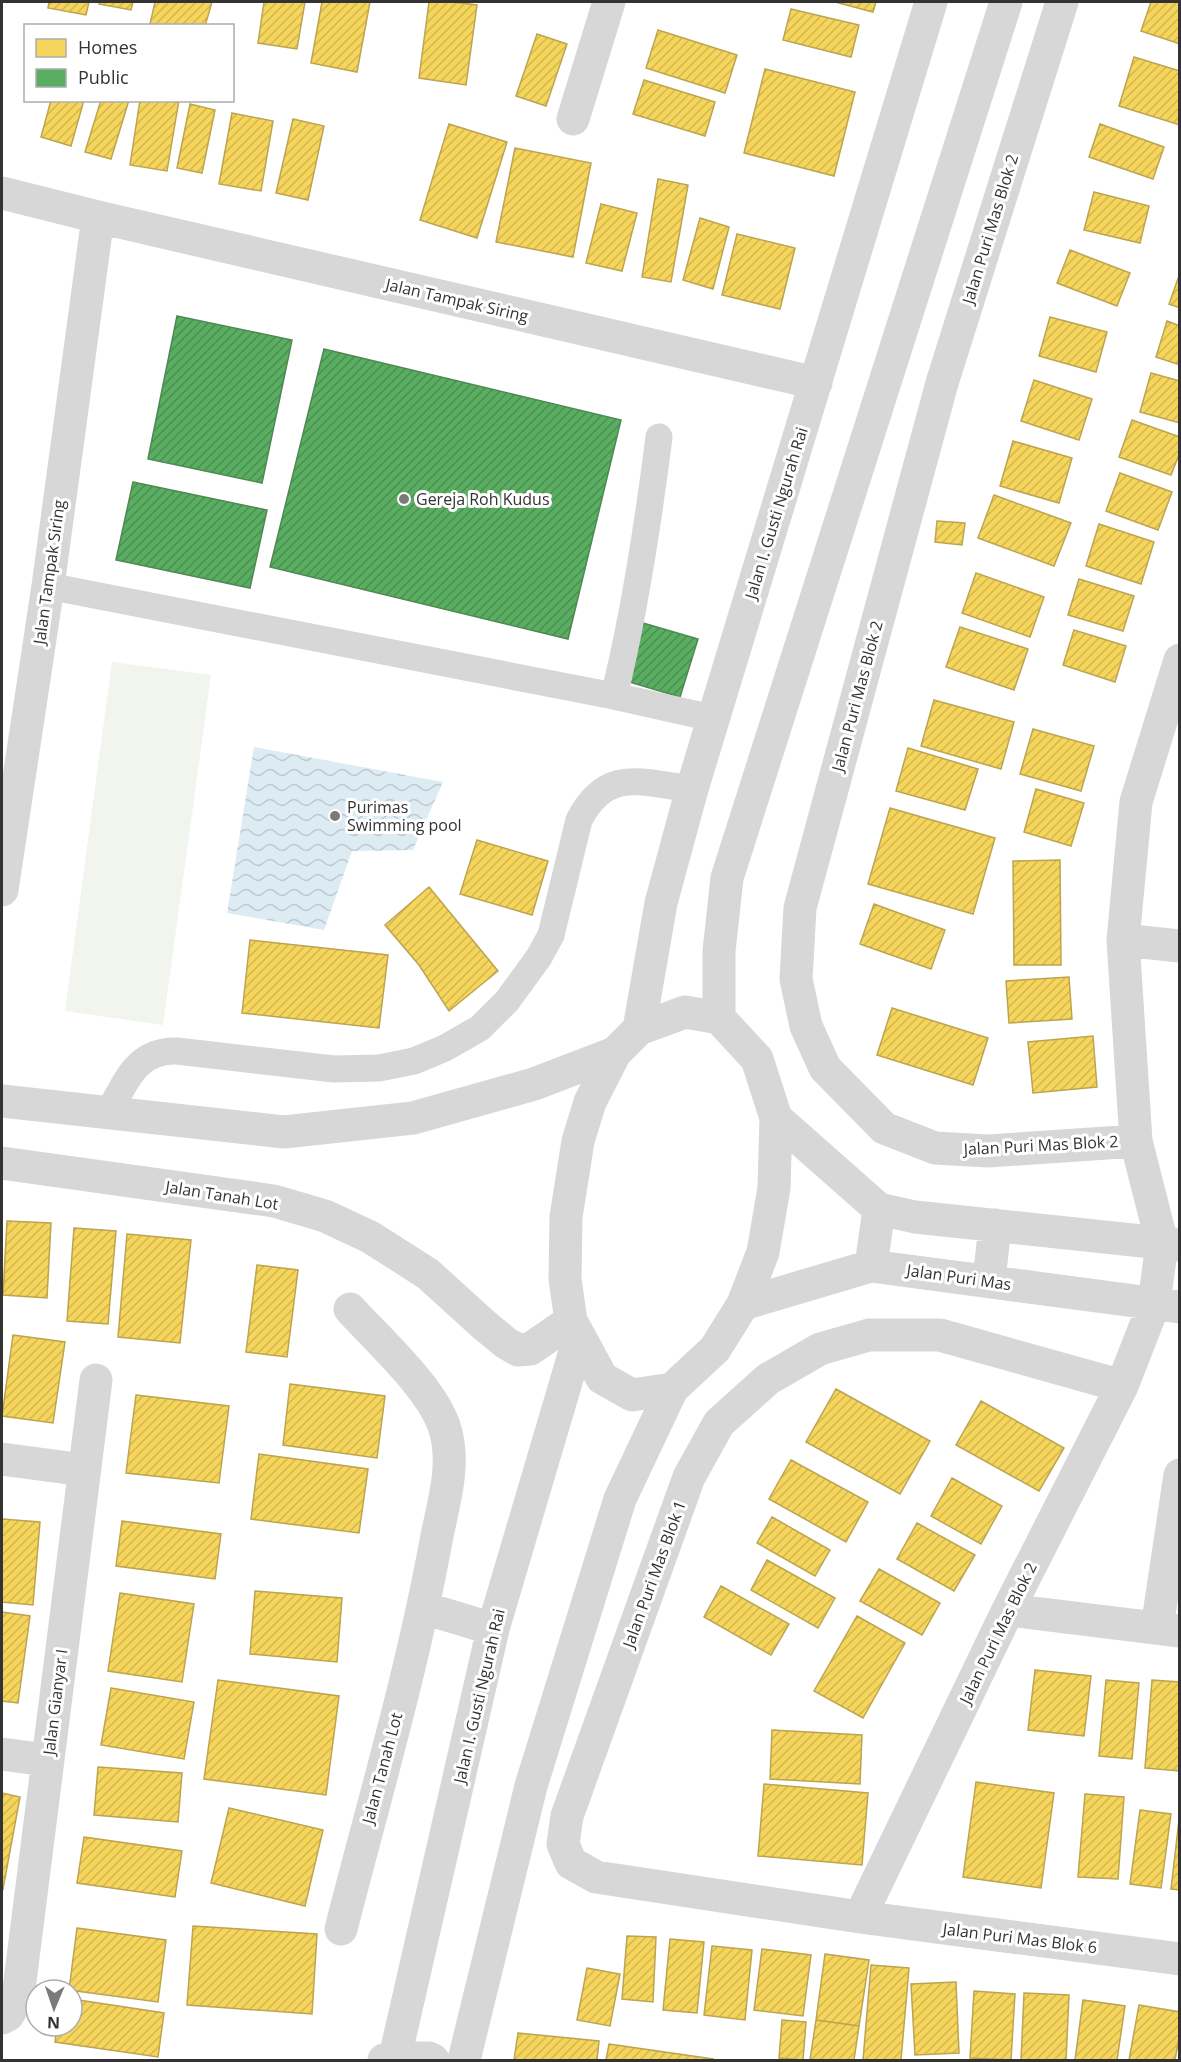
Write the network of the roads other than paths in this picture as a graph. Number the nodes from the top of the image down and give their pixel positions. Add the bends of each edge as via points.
1 (609, 2) edge
2 (931, 2) edge
3 (1006, 2) edge
4 (1062, 2) edge
5 (573, 119) dead end
6 (2, 193) edge
7 (98, 217) junction
8 (816, 383) junction
9 (659, 437) dead end
10 (48, 586) junction
11 (1179, 660) edge
12 (614, 696) junction
13 (712, 718) junction
14 (692, 789) junction
15 (2, 890) edge
16 (1123, 940) junction
17 (1179, 946) edge
18 (720, 1018) junction
19 (639, 1029) junction
20 (615, 1053) junction
21 (2, 1101) edge
22 (108, 1113) junction
23 (776, 1118) junction
24 (1136, 1141) junction
25 (2, 1163) edge
26 (879, 1209) junction
27 (995, 1225) junction
28 (1171, 1244) edge
29 (871, 1266) junction
30 (989, 1281) junction
31 (743, 1304) junction
32 (1167, 1306) edge
33 (350, 1309) dead end
34 (575, 1330) junction
35 (96, 1380) dead end
36 (1122, 1386) junction
37 (672, 1389) junction
38 (2, 1459) edge
39 (84, 1470) junction
40 (1179, 1475) edge
41 (424, 1608) junction
42 (1008, 1610) junction
43 (493, 1629) junction
44 (1168, 1629) edge
45 (2, 1754) edge
46 (47, 1761) junction
47 (860, 1917) junction
48 (341, 1929) dead end
49 (1179, 1959) edge
50 (2, 2018) edge
51 (389, 2059) edge
52 (433, 2061) edge
53 (464, 2061) edge

1 - 5 street
2 - 8 street, Jalan I. Gusti Ngurah Rai
3 - 18 street via 727,878 719,951
4 - 24 street, Jalan Puri Mas Blok 2 via 938,394 800,908 796,979 806,1026 825,1068 884,1128 935,1148 988,1151
6 - 7 street, Jalan Tampak Siring
7 - 8 street, Jalan Tampak Siring
7 - 10 street, Jalan Tampak Siring
8 - 13 street, Jalan I. Gusti Ngurah Rai
9 - 12 lane via 648,527
10 - 12 lane
10 - 15 street, Jalan Tampak Siring
11 - 16 street, Jalan Puri Mas Blok 2 via 1136,802
12 - 13 lane
13 - 14 street, Jalan I. Gusti Ngurah Rai
14 - 19 street, Jalan I. Gusti Ngurah Rai via 661,903
14 - 22 lane via 626,781 598,794 586,806 579,820 551,935 539,957 507,1001 480,1028 445,1048 414,1061 379,1068 334,1069 157,1052 135,1068
16 - 17 street
16 - 24 street, Jalan Puri Mas Blok 2
18 - 19 street via 685,1012
18 - 23 street via 757,1059
19 - 20 street
20 - 22 street via 534,1084 413,1118 284,1132
20 - 34 street via 590,1102 578,1141 566,1217 565,1279
21 - 22 street
23 - 26 street
23 - 31 street via 774,1188 763,1252
24 - 28 street, Jalan Puri Mas Blok 2
25 - 34 street, Jalan Tanah Lot via 273,1201 325,1216 370,1237 428,1274 518,1350 530,1349
26 - 27 street via 915,1217
26 - 29 street
27 - 28 street
27 - 30 street
28 - 32 street, Jalan Puri Mas Blok 2
29 - 30 street, Jalan Puri Mas
29 - 31 street, Jalan Puri Mas
30 - 32 street, Jalan Puri Mas
31 - 37 street via 715,1349
32 - 36 street, Jalan Puri Mas Blok 2
33 - 41 street, Jalan Tanah Lot via 427,1394 445,1430 450,1466
34 - 37 street via 602,1378 632,1395
34 - 43 street, Jalan I. Gusti Ngurah Rai
35 - 39 street, Jalan Gianyar I
36 - 42 street, Jalan Puri Mas Blok 2
36 - 47 street, Jalan Puri Mas Blok 1 via 940,1335 869,1335 820,1349 768,1379 719,1423 689,1478 567,1816 563,1844 571,1863 596,1877
37 - 53 street via 616,1510 531,1786
38 - 39 street
39 - 46 street, Jalan Gianyar I
40 - 44 street
41 - 43 street
41 - 48 street, Jalan Tanah Lot
42 - 44 street
42 - 47 street, Jalan Puri Mas Blok 2
43 - 51 street, Jalan I. Gusti Ngurah Rai
45 - 46 street
46 - 50 street, Jalan Gianyar I via 18,1997
47 - 49 street, Jalan Puri Mas Blok 6
51 - 52 street

